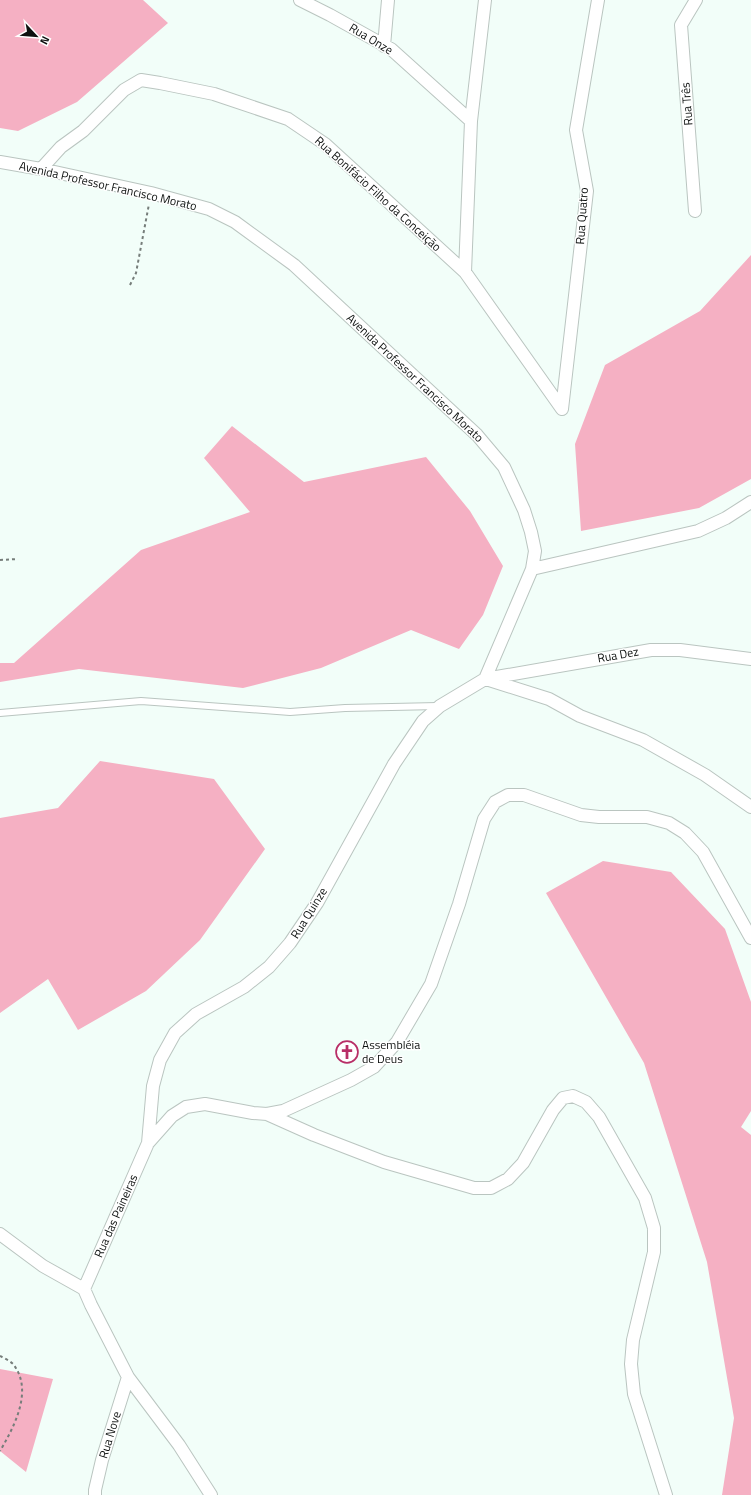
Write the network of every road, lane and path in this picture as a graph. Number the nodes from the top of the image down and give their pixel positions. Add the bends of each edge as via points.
1 (300, 0) edge
2 (388, 0) edge
3 (484, 0) edge
4 (598, 0) edge
5 (696, 0) edge
6 (384, 46) junction
7 (471, 121) junction
8 (0, 162) edge
9 (41, 169) junction
10 (151, 193) junction
11 (695, 212) dead end
12 (465, 272) junction
13 (130, 285) dead end
14 (562, 409) joint
15 (751, 502) edge
16 (18, 559) dead end
17 (0, 560) edge
18 (532, 569) junction
19 (751, 659) edge
20 (485, 679) junction
21 (440, 706) junction
22 (0, 714) edge
23 (751, 807) edge
24 (751, 938) edge
25 (267, 1114) junction
26 (148, 1143) junction
27 (0, 1234) edge
28 (84, 1289) junction
29 (0, 1356) edge
30 (128, 1377) junction
31 (0, 1451) edge
32 (95, 1495) edge
33 (211, 1495) edge
34 (666, 1495) edge

1 - 6 street, Rua Onze
2 - 6 street
3 - 7 street
4 - 14 street, Rua Quatro via 576,130 587,191
5 - 11 street, Rua Três via 681,25
6 - 7 street, Rua Onze via 391,49
7 - 12 street
8 - 9 street, Avenida Professor Francisco Morato
9 - 10 street, Avenida Professor Francisco Morato
9 - 12 street, Rua Bonifácio Filho da Conceição via 61,147 83,131 124,90 141,80 214,94 288,119 325,144
10 - 13 path via 136,273
10 - 18 street, Avenida Professor Francisco Morato via 209,209 235,222 294,265 477,435 504,468 524,510 535,551
12 - 14 street, Rua Bonifácio Filho da Conceição
15 - 18 street via 726,518 698,531
16 - 17 path
18 - 20 street, Avenida Professor Francisco Morato
19 - 20 street, Rua Dez via 680,650 651,650
20 - 21 street, Rua Quinze
20 - 23 street via 549,699 580,716 643,740 705,775
21 - 22 lane via 290,712 141,700
21 - 26 street, Rua Quinze via 423,721 394,764 317,903 290,943 269,967 249,983 196,1014 176,1033 160,1060 153,1086
24 - 25 street via 703,852 685,833 669,823 648,817 580,815 524,795 508,795 495,802 484,819 459,904 431,984 397,1042 374,1067 351,1080 283,1111
25 - 26 street via 205,1104 186,1107 172,1116
25 - 34 street via 384,1162 474,1188 491,1188 508,1179 523,1163 553,1110 564,1098 573,1096 586,1102 600,1117 646,1198 654,1228 654,1252 633,1340 631,1364 634,1394
26 - 28 street, Rua das Paineiras
27 - 28 street via 43,1266
28 - 30 street
29 - 31 path via 12,1364 20,1380 22,1396 19,1412
30 - 32 street, Rua Nove via 102,1460
30 - 33 street via 180,1445

